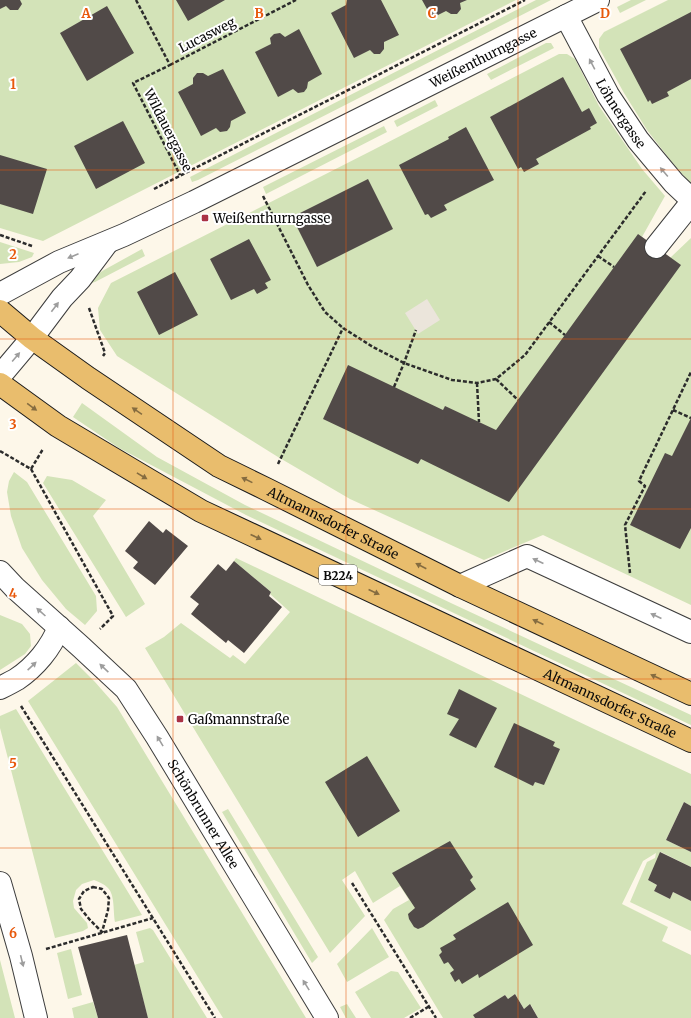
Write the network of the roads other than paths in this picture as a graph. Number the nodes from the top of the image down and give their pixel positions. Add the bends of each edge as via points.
1 (598, 0) edge
2 (566, 16) junction
3 (691, 199) edge
4 (691, 203) edge
5 (109, 241) junction
6 (656, 247) dead end
7 (0, 294) edge
8 (0, 311) edge
9 (32, 338) junction
10 (0, 376) edge
11 (0, 384) edge
12 (0, 572) edge
13 (460, 586) junction
14 (7, 589) edge
15 (59, 627) junction
16 (691, 632) edge
17 (0, 688) edge
18 (691, 694) edge
19 (691, 741) edge
20 (0, 883) edge
21 (36, 1018) edge
22 (327, 1018) edge

1 - 2 street, Weißenthurngasse
3 -> 2 street, Löhnergasse via 638,140 608,94
2 - 5 street, Weißenthurngasse via 194,202
4 - 6 street
5 -> 7 street, Weißenthurngasse via 59,262
9 -> 5 street
8 - 9 main road, Altmannsdorfer Straße
10 -> 9 street
13 -> 9 main road, Altmannsdorfer Straße via 218,466
11 -> 19 main road, Altmannsdorfer Straße / B224 via 58,426 201,511
12 - 14 street, Schönbrunner Allee
16 -> 13 street via 527,556
18 -> 13 main road, Altmannsdorfer Straße
15 -> 14 street, Schönbrunner Allee
17 -> 15 street via 34,665 55,637
22 -> 15 street, Schönbrunner Allee via 126,689
20 -> 21 street

